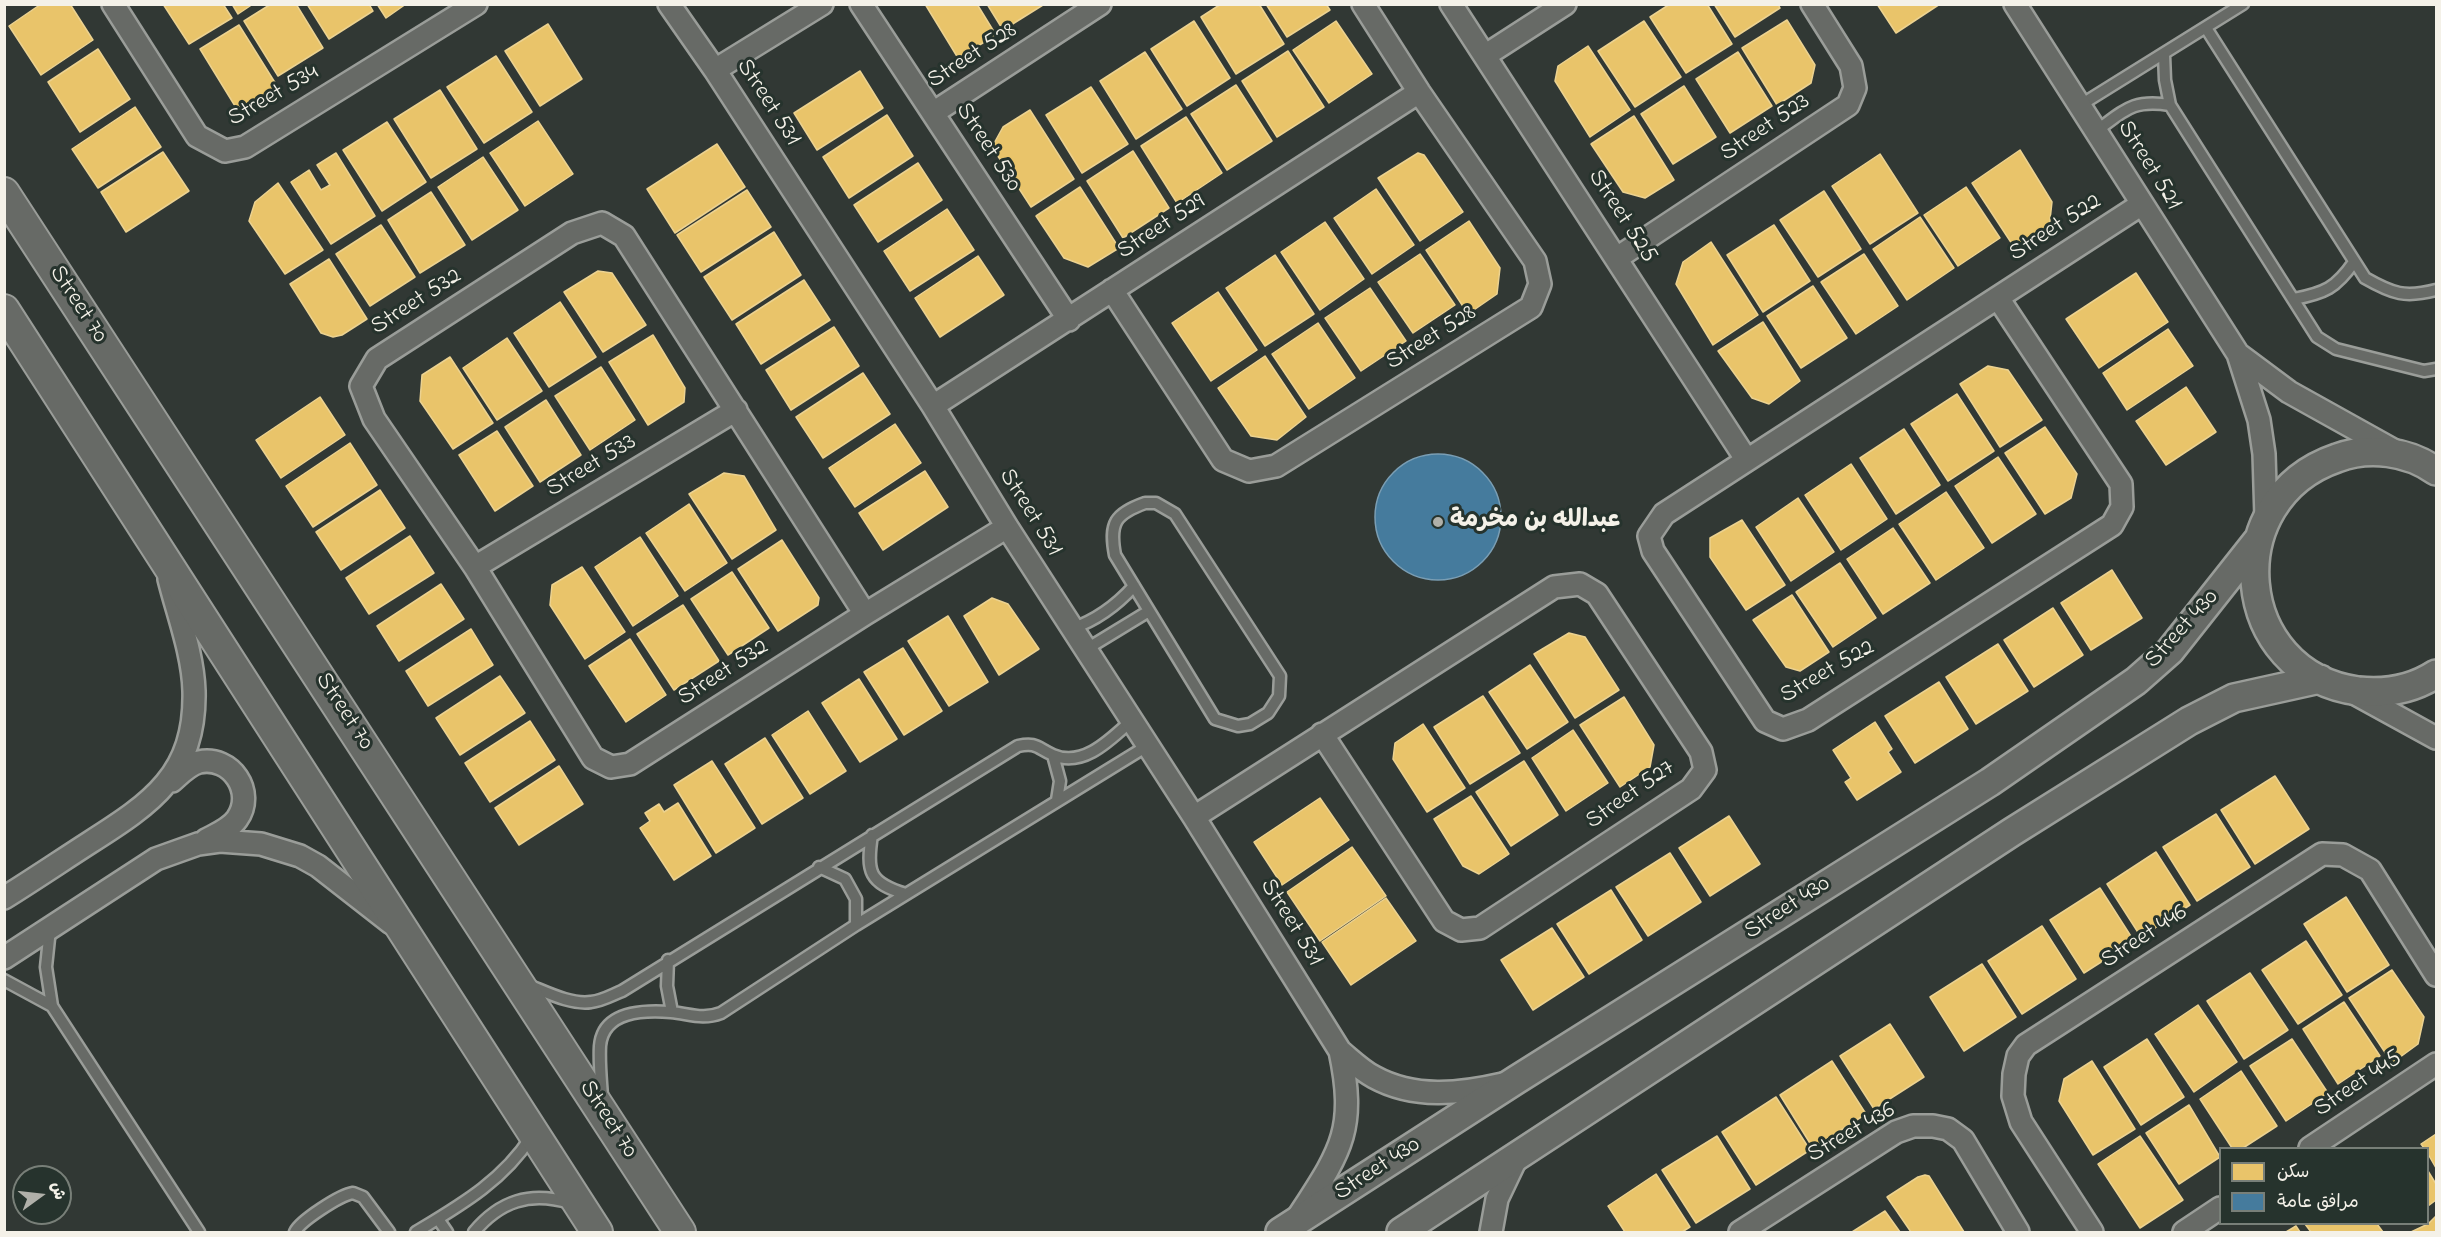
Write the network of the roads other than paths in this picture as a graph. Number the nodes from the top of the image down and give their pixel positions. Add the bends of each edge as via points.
1 (113, 4) edge
2 (476, 4) edge
3 (669, 4) edge
4 (822, 4) edge
5 (861, 4) edge
6 (1100, 4) edge
7 (1363, 4) edge
8 (1451, 4) edge
9 (1565, 4) edge
10 (1812, 4) edge
11 (2015, 4) edge
12 (2244, 4) edge
13 (2206, 28) junction
14 (1486, 55) junction
15 (2164, 55) junction
16 (715, 70) junction
17 (1419, 92) junction
18 (2170, 105) junction
19 (2079, 106) junction
20 (933, 113) junction
21 (2096, 131) junction
22 (4, 194) edge
23 (2142, 204) junction
24 (1617, 258) junction
25 (2354, 262) junction
26 (2436, 290) edge
27 (1112, 291) junction
28 (1998, 298) junction
29 (2294, 299) junction
30 (4, 310) edge
31 (1069, 320) junction
32 (2238, 354) junction
33 (2436, 369) edge
34 (933, 406) junction
35 (736, 410) junction
36 (1746, 459) junction
37 (2425, 463) edge
38 (1007, 527) junction
39 (2262, 530) junction
40 (165, 561) junction
41 (475, 567) junction
42 (1134, 586) junction
43 (1149, 611) junction
44 (865, 614) junction
45 (1071, 629) junction
46 (1085, 650) junction
47 (2436, 674) edge
48 (2320, 679) junction
49 (2346, 689) junction
50 (1131, 722) junction
51 (1322, 734) junction
52 (2436, 738) edge
53 (1147, 746) junction
54 (1053, 755) junction
55 (165, 788) junction
56 (1057, 800) junction
57 (1194, 817) junction
58 (872, 835) junction
59 (198, 844) junction
60 (819, 867) junction
61 (906, 894) junction
62 (4, 898) edge
63 (856, 925) junction
64 (50, 929) junction
65 (402, 932) junction
66 (4, 958) edge
67 (668, 960) junction
68 (2436, 975) edge
69 (4, 980) edge
70 (519, 982) junction
71 (52, 1006) junction
72 (672, 1012) junction
73 (1340, 1051) junction
74 (2436, 1064) edge
75 (1516, 1080) junction
76 (602, 1113) junction
77 (533, 1135) junction
78 (2313, 1147) edge
79 (1517, 1157) junction
80 (2219, 1209) edge
81 (438, 1219) junction
82 (589, 1221) edge
83 (1287, 1228) edge
84 (199, 1233) edge
85 (295, 1233) edge
86 (389, 1233) edge
87 (416, 1233) edge
88 (447, 1233) edge
89 (474, 1233) edge
90 (680, 1233) edge
91 (1401, 1233) edge
92 (1491, 1233) edge
93 (1740, 1233) edge
94 (2018, 1233) edge
95 (2092, 1233) edge
96 (2184, 1233) edge

1 - 2 street, Street 534 via 197,136 225,151 245,147
3 - 16 street, Street 531
4 - 16 street
5 - 20 street, Street 530
6 - 20 street, Street 528
7 - 17 street, Street 528
8 - 14 street, Street 525
9 - 14 street
10 - 24 street, Street 523 via 1851,66 1855,88 1848,105
11 - 19 street, Street 521
12 - 13 lane
13 - 15 lane
13 - 25 lane
14 - 24 street, Street 525
15 - 18 lane
15 - 19 lane
16 - 34 street, Street 531
17 - 27 street, Street 529
17 - 27 street, Street 528 via 1535,261 1539,284 1531,307 1276,466 1249,471 1223,460
18 - 21 lane via 2138,104
18 - 29 lane
19 - 21 street, Street 521
20 - 31 street, Street 530
21 - 23 street, Street 521
22 - 70 main road, Street 70
23 - 28 street, Street 522
23 - 32 street, Street 521
24 - 36 street, Street 525
25 - 26 lane via 2365,278 2389,292 2414,296
25 - 29 lane via 2331,288
27 - 31 street, Street 529
28 - 36 street, Street 522
28 - 36 street, Street 522 via 2121,484 2122,507 2112,525 1808,720 1783,729 1765,721 1653,551 1649,536 1664,514
29 - 33 lane via 2317,337 2336,349 2424,371
30 - 40 main road
31 - 34 street, Street 529
32 - 37 street, Street 521 via 2289,392
32 - 39 street, Street 521 via 2259,420 2264,454
34 - 38 street, Street 531
35 - 41 street, Street 533
35 - 41 street, Street 532 via 624,236 602,223 573,233 377,358 361,386 374,419
35 - 44 street, Street 532
37 - 39 street, Street 430 via 2374,451 2322,463 2280,495
38 - 44 street, Street 532
38 - 45 street, Street 531
39 - 48 street via 2254,564 2254,588 2260,610 2283,651
39 - 75 street, Street 430 via 2170,651 2136,681 1990,782
40 - 55 street via 193,672 194,691 190,731
40 - 65 main road
41 - 44 street, Street 532 via 592,758 612,767 630,764
42 - 43 lane
42 - 43 lane via 1115,555 1113,526 1125,510 1145,502 1156,503 1175,514 1280,676 1279,696 1268,713 1238,726 1215,719
42 - 45 lane via 1100,616
43 - 46 lane
45 - 46 street, Street 531
46 - 50 street, Street 531
47 - 49 street via 2399,690 2372,693
48 - 49 street
48 - 79 street via 2234,698 2189,721 2012,832
49 - 52 street
50 - 53 street, Street 531
50 - 54 lane via 1086,755
51 - 51 street, Street 527 via 1554,587 1580,584 1597,594 1701,752 1705,770 1691,789 1480,928 1461,930 1444,921
51 - 57 street, Street 527
53 - 56 lane
53 - 57 street, Street 531
54 - 56 lane via 1060,781
54 - 58 lane via 1039,745 1018,746
55 - 59 street via 189,766 209,761 227,768 240,783 243,802 236,820
55 - 62 street via 137,813
56 - 61 lane
57 - 73 street, Street 531
58 - 60 lane
58 - 61 lane via 868,860 874,876 886,888
59 - 64 street via 156,859
59 - 65 street via 241,841 300,856
60 - 63 lane via 845,879 856,899
60 - 67 lane
61 - 63 lane
63 - 72 lane via 721,1013 701,1018
64 - 66 street
64 - 71 lane via 46,967
65 - 77 main road
67 - 70 lane via 622,991 590,1003
67 - 72 lane
68 - 95 street, Street 446 via 2370,870 2343,855 2322,854 2026,1045 2018,1056 2014,1074 2013,1096 2021,1122
69 - 71 lane
70 - 76 main road, Street 70
71 - 84 lane
72 - 76 lane via 634,1011 618,1018 608,1029 600,1044
73 - 75 street, Street 531 via 1372,1077 1400,1089 1457,1093
73 - 83 street, Street 531 via 1347,1084 1348,1113 1343,1138 1327,1172
74 - 78 street, Street 445
75 - 83 street, Street 430
76 - 90 main road, Street 70
77 - 81 lane via 494,1182
77 - 82 main road
79 - 91 street
79 - 92 street via 1497,1200
80 - 96 street
81 - 87 lane
81 - 88 lane
82 - 89 lane via 557,1199 524,1200 494,1212
85 - 86 lane via 300,1224 353,1193 363,1197
93 - 94 street, Street 436 via 1896,1132 1913,1126 1947,1129 1963,1140

